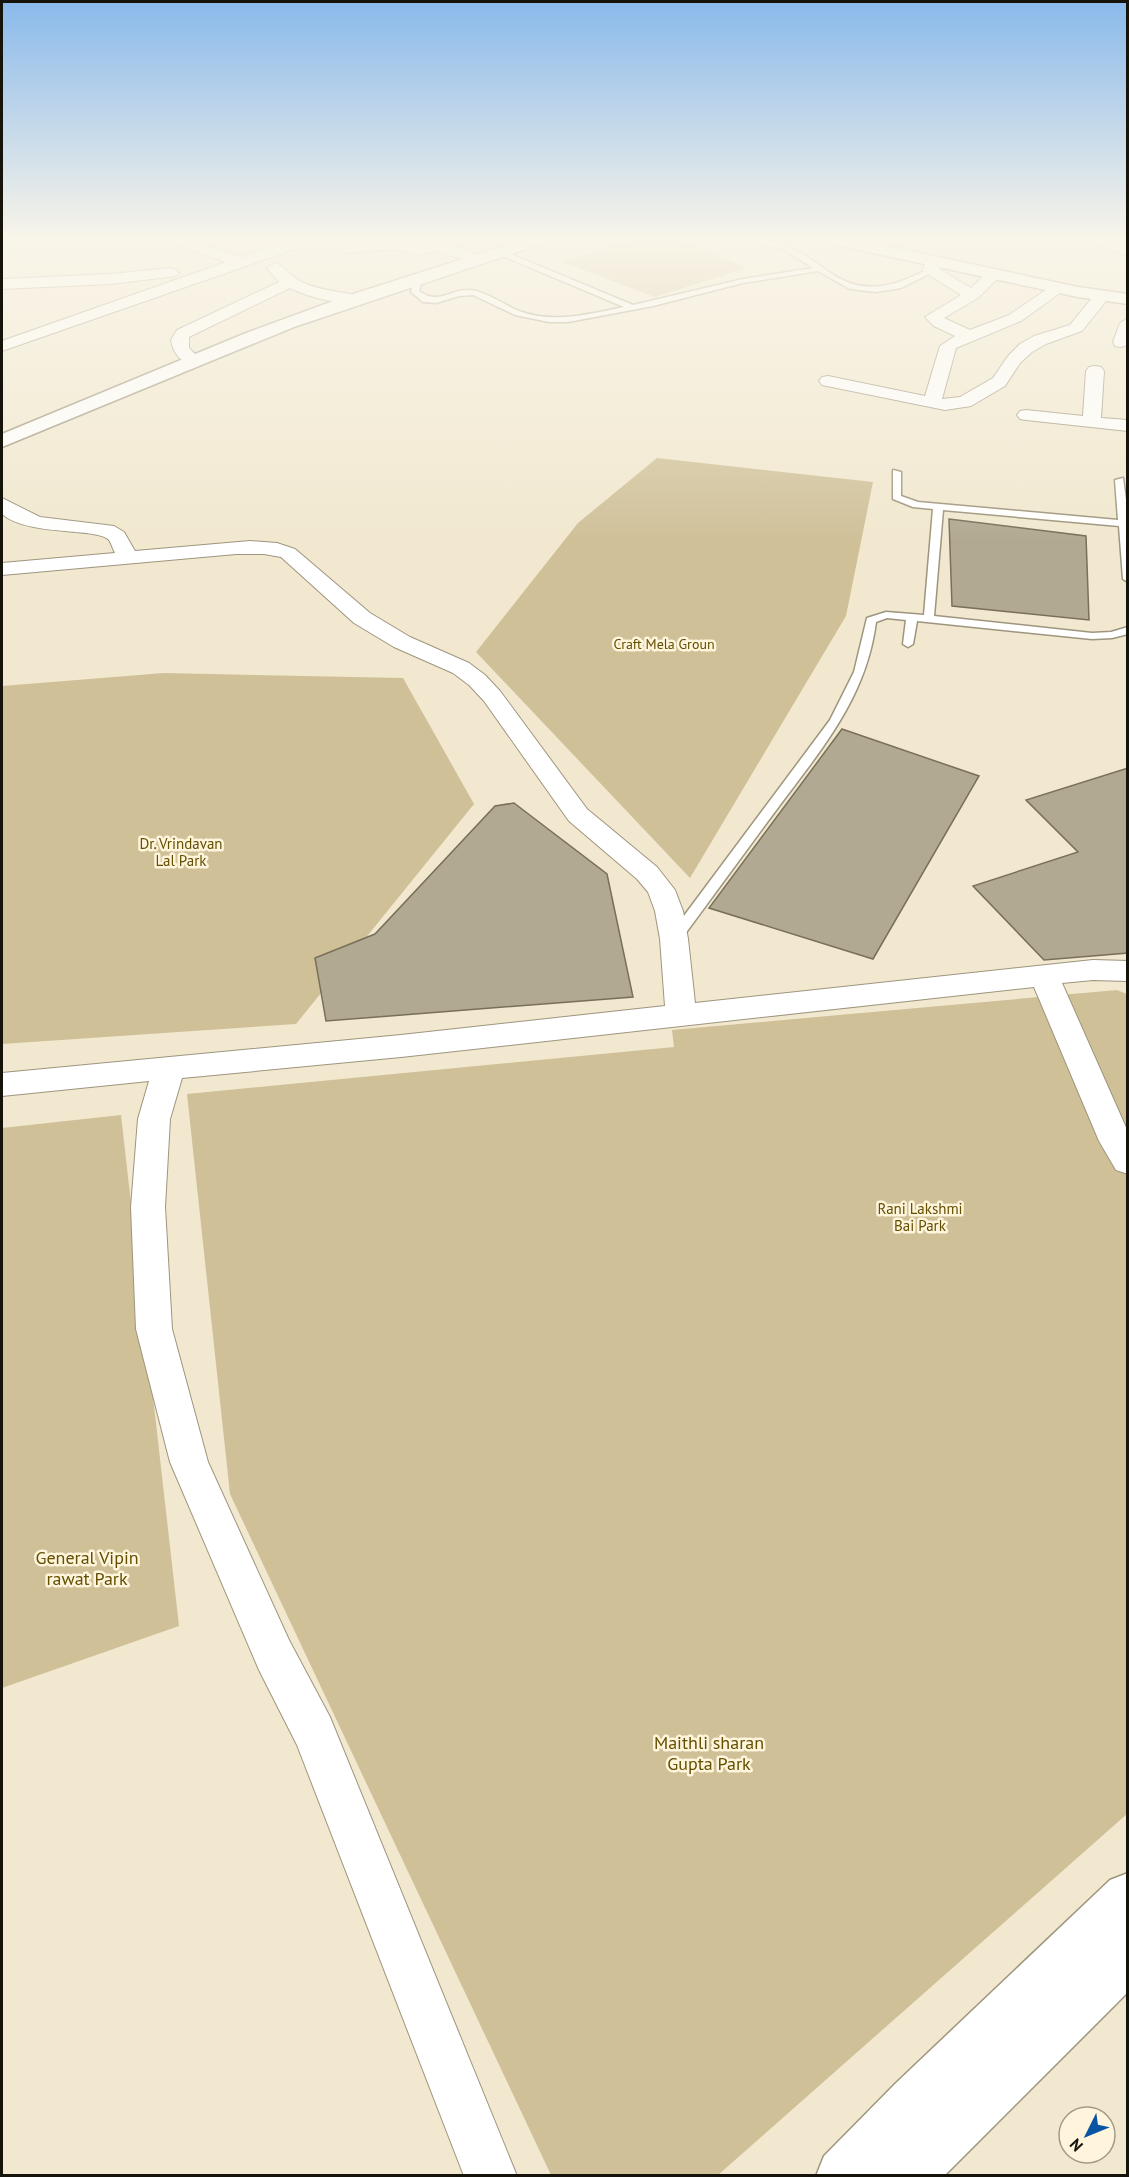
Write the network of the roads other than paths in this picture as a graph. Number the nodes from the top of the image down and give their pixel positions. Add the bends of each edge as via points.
1 (23, 339) edge
2 (180, 339) edge
3 (248, 339) edge
4 (964, 339) edge
5 (1044, 339) edge
6 (1122, 339) edge
7 (1121, 342) dead end
8 (2, 346) edge
9 (192, 360) junction
10 (1095, 371) dead end
11 (828, 381) dead end
12 (932, 402) junction
13 (1026, 415) dead end
14 (1092, 422) junction
15 (1128, 426) edge
16 (2, 441) edge
17 (896, 472) dead end
18 (1120, 480) dead end
19 (2, 504) edge
20 (938, 507) junction
21 (1123, 523) junction
22 (128, 558) junction
23 (2, 569) edge
24 (1128, 579) edge
25 (912, 617) junction
26 (928, 619) junction
27 (1128, 630) edge
28 (908, 644) dead end
29 (674, 939) junction
30 (1128, 971) edge
31 (1044, 975) junction
32 (681, 1015) junction
33 (170, 1068) junction
34 (2, 1084) edge
35 (1128, 1161) edge
36 (1128, 1898) edge
37 (1128, 1956) edge
38 (491, 2175) edge
39 (844, 2175) edge
40 (906, 2175) edge

1 - 8 street
2 - 9 street via 181,349
3 - 9 street
4 - 12 street via 948,346
5 - 12 street via 1019,354 999,382 965,402
6 - 7 street
9 - 16 street
10 - 14 street
11 - 12 street
13 - 14 street
14 - 15 street
17 - 20 lane via 896,496 916,505
18 - 21 lane
19 - 22 street via 20,519 33,523 107,530 117,536
20 - 21 lane
20 - 26 lane
21 - 24 lane
22 - 23 street
22 - 29 street via 278,549 288,553 355,612 383,631 461,668 492,696 578,815 647,873 661,890
25 - 26 lane
25 - 28 lane
25 - 29 lane via 886,615 871,620 864,665 839,716
26 - 27 lane via 1092,636
29 - 32 street
30 - 31 street
31 - 32 street
31 - 35 street via 1115,1141
32 - 33 street
33 - 34 street
33 - 38 street via 154,1119 148,1207 154,1329 189,1462 274,1655 314,1733
36 - 39 street
37 - 40 street

